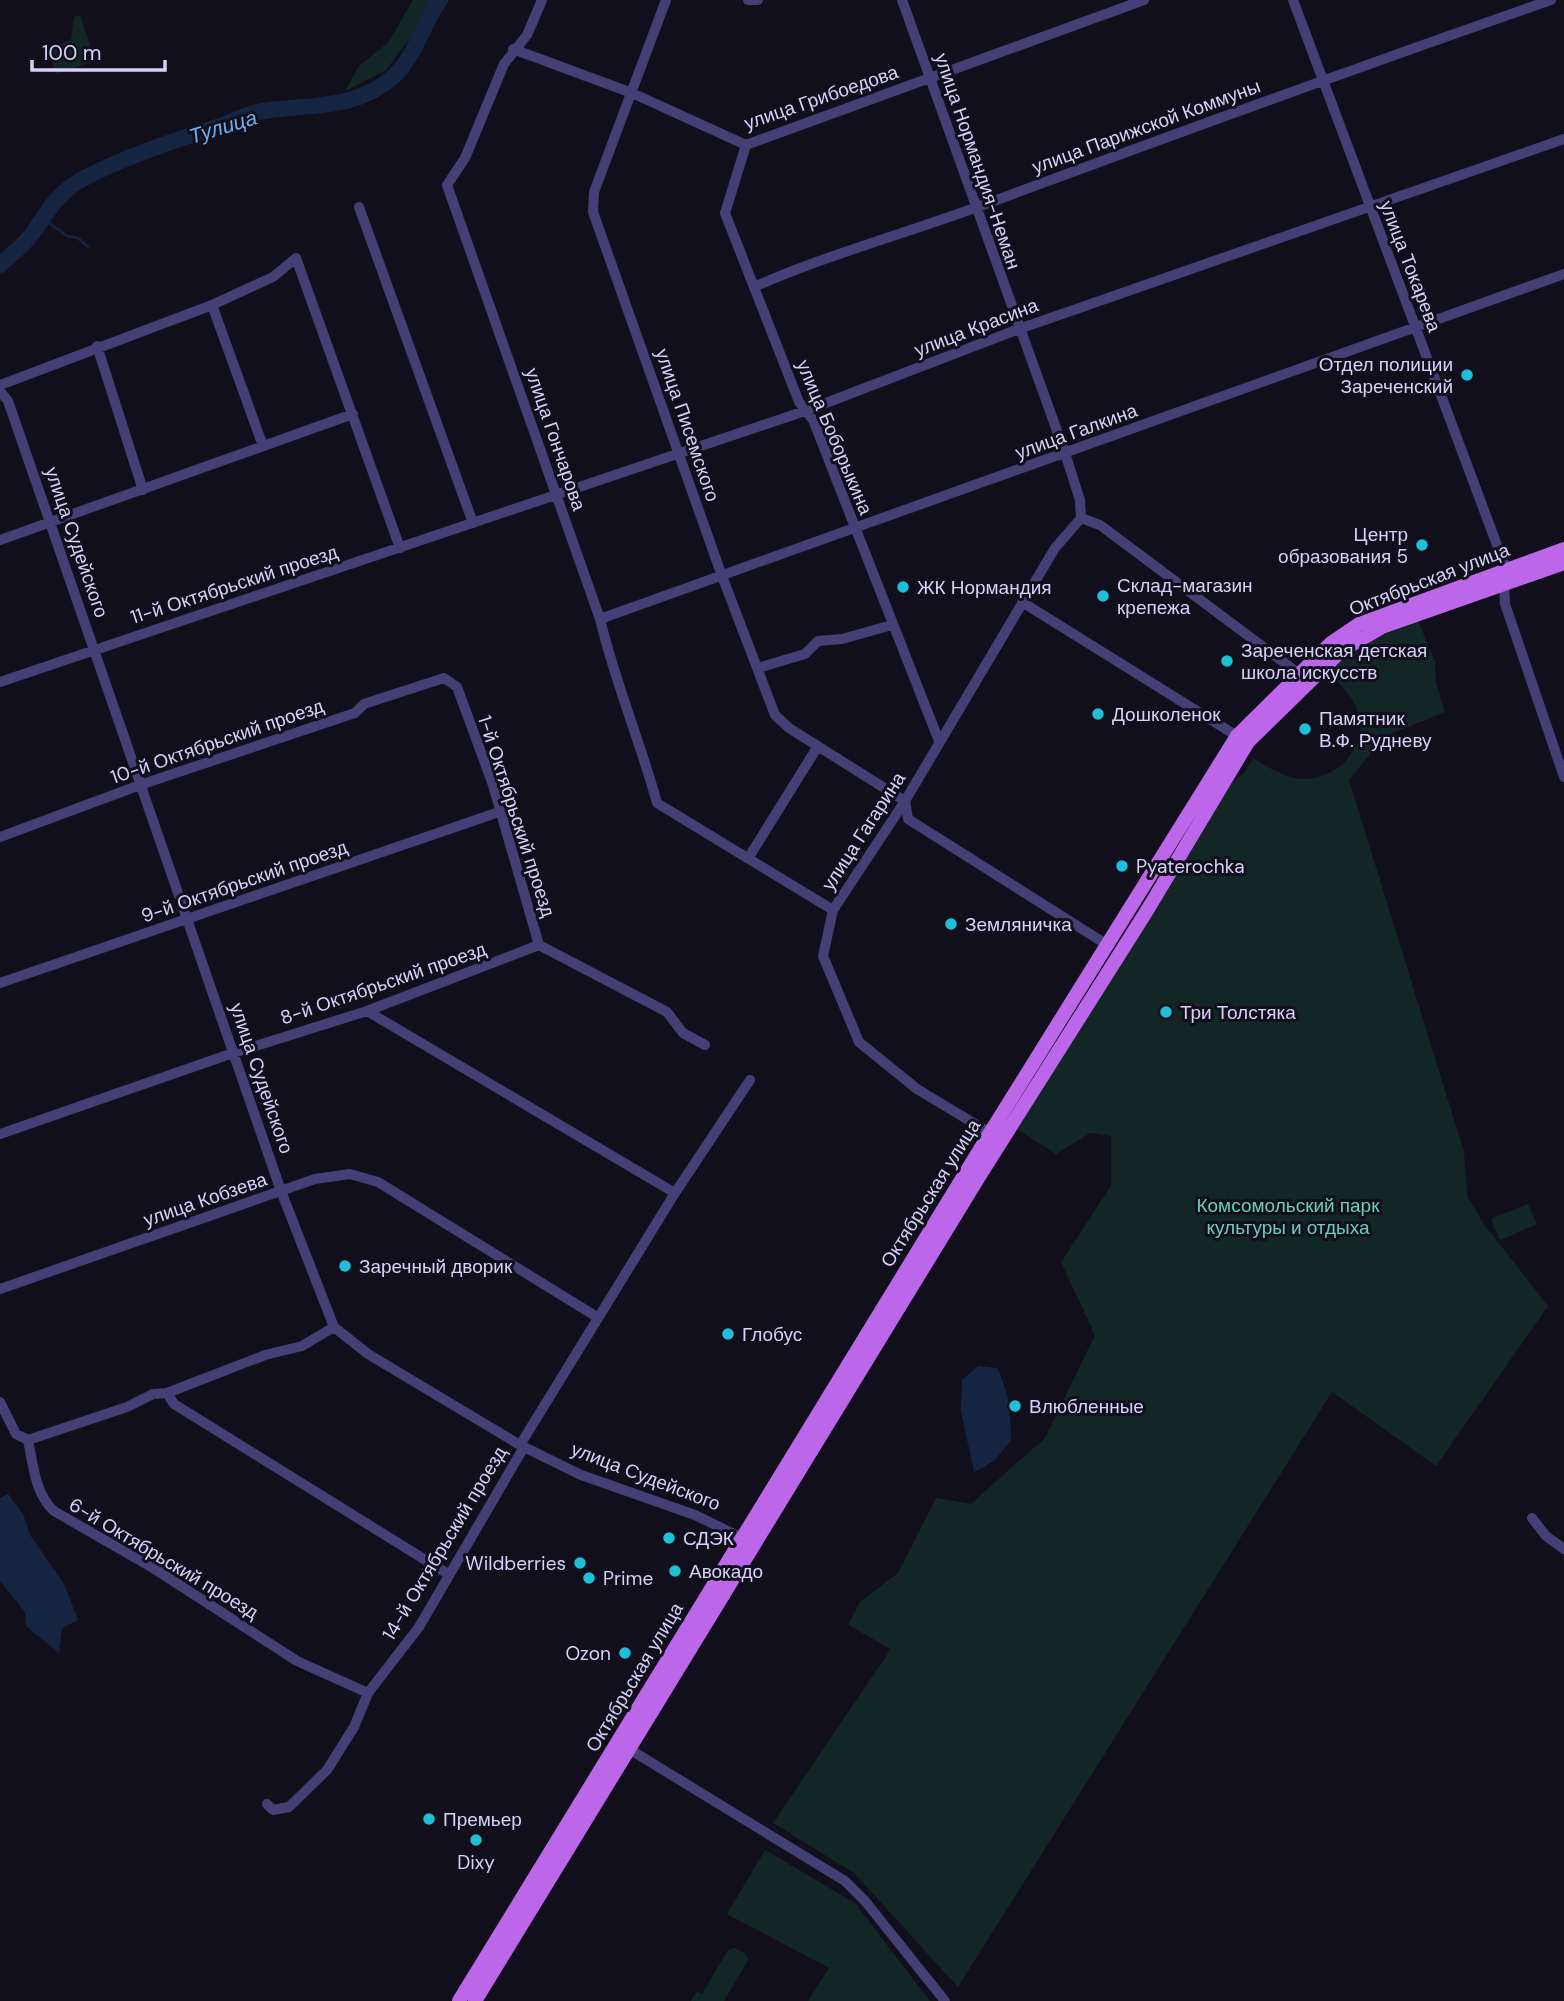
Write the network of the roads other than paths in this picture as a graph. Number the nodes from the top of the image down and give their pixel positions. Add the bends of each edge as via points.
1 (541, 0) edge
2 (666, 0) edge
3 (748, 0) edge
4 (758, 0) edge
5 (902, 0) edge
6 (1144, 0) edge
7 (1293, 0) edge
8 (1551, 0) edge
9 (513, 49) junction
10 (930, 78) junction
11 (1322, 79) junction
12 (632, 93) junction
13 (1564, 139) edge
14 (746, 145) junction
15 (1368, 206) junction
16 (359, 207) dead end
17 (975, 208) junction
18 (1564, 274) edge
19 (754, 287) junction
20 (212, 305) junction
21 (1019, 329) junction
22 (1415, 330) junction
23 (97, 346) junction
24 (0, 385) edge
25 (0, 391) edge
26 (805, 411) junction
27 (353, 414) junction
28 (263, 446) junction
29 (679, 451) junction
30 (1065, 453) junction
31 (143, 490) junction
32 (557, 495) junction
33 (1081, 518) junction
34 (49, 523) junction
35 (473, 523) junction
36 (854, 529) junction
37 (0, 540) edge
38 (400, 548) junction
39 (1564, 549) edge
40 (1564, 563) edge
41 (722, 576) junction
42 (1505, 577) junction
43 (1022, 602) junction
44 (600, 619) junction
45 (892, 625) junction
46 (94, 649) junction
47 (758, 668) junction
48 (1298, 673) junction
49 (444, 678) joint
50 (0, 682) edge
51 (1242, 739) junction
52 (940, 741) junction
53 (818, 746) junction
54 (1564, 777) edge
55 (140, 785) junction
56 (905, 801) junction
57 (499, 812) junction
58 (0, 837) edge
59 (749, 857) junction
60 (833, 910) junction
61 (187, 918) junction
62 (538, 945) junction
63 (1109, 946) junction
64 (0, 983) edge
65 (367, 1010) junction
66 (705, 1045) dead end
67 (233, 1053) junction
68 (750, 1080) dead end
69 (990, 1133) junction
70 (0, 1134) edge
71 (281, 1191) junction
72 (675, 1193) junction
73 (0, 1289) edge
74 (597, 1317) junction
75 (334, 1327) junction
76 (167, 1393) junction
77 (0, 1402) edge
78 (28, 1440) junction
79 (522, 1446) junction
80 (1532, 1518) dead end
81 (748, 1542) junction
82 (1564, 1549) edge
83 (447, 1574) junction
84 (368, 1693) junction
85 (623, 1745) junction
86 (267, 1804) dead end
87 (459, 2001) edge
88 (475, 2001) edge
89 (945, 2001) edge

1 - 9 street, улица Гончарова via 527,35
2 - 12 street, улица Писемского
3 - 4 street
5 - 10 street, улица Нормандия-Неман
6 - 10 street, улица Грибоедова
7 - 11 street, улица Токарева
8 - 11 street, улица Парижской Коммуны
9 - 12 street, улица Грибоедова
9 - 32 street, улица Гончарова via 465,158 447,185
10 - 14 street, улица Грибоедова
10 - 17 street, улица Нормандия-Неман
11 - 15 street, улица Токарева
11 - 17 street, улица Парижской Коммуны
12 - 14 street, улица Грибоедова
12 - 29 street, улица Писемского via 594,192 593,212
13 - 15 street, улица Красина
14 - 19 street, улица Боборыкина via 725,213
15 - 21 street, улица Красина
15 - 22 street, улица Токарева
16 - 35 street
17 - 19 street, улица Парижской Коммуны
17 - 21 street, улица Нормандия-Неман
18 - 22 street, улица Галкина
19 - 26 street, улица Боборыкина
20 - 23 street
20 - 27 street via 273,278 296,258
20 - 28 street
21 - 26 street, улица Красина
21 - 30 street, улица Нормандия-Неман
22 - 30 street, улица Галкина
22 - 42 street, улица Токарева
23 - 24 street
23 - 31 street
25 - 34 street, улица Судейского via 8,401
26 - 29 street, улица Красина
26 - 36 street, улица Боборыкина via 813,420
27 - 28 street
27 - 38 street
28 - 31 street
29 - 32 street, улица Красина
29 - 41 street, улица Писемского
30 - 33 street, улица Нормандия-Неман
30 - 36 street, улица Галкина
31 - 34 street
32 - 35 street, улица Красина
32 - 44 street, улица Гончарова
33 - 43 street, улица Гагарина via 1055,548
33 - 48 street via 1100,525
34 - 37 street
34 - 46 street, улица Судейского
35 - 38 street, улица Красина
36 - 41 street, улица Галкина
36 - 45 street, улица Боборыкина
38 - 46 street, 11-й Октябрьский проезд
39 - 42 main road, Октябрьская улица
40 - 42 main road, Октябрьская улица
41 - 44 street, улица Галкина
41 - 47 street, улица Писемского
42 - 48 main road, Октябрьская улица via 1359,624
42 - 51 main road, Октябрьская улица via 1359,638
42 - 54 street, улица Токарева via 1505,604
43 - 51 street
43 - 52 street, улица Гагарина
44 - 59 street, улица Гончарова via 613,673 640,739 657,803
45 - 47 street via 818,641 805,654
45 - 52 street, улица Боборыкина
46 - 50 street, 11-й Октябрьский проезд
46 - 55 street, улица Судейского
47 - 53 street, улица Писемского via 775,715
48 - 51 main road, Октябрьская улица
49 - 55 street, 10-й Октябрьский проезд
49 - 57 street, 1-й Октябрьский проезд via 457,687
51 - 63 main road, Октябрьская улица
51 - 81 main road, Октябрьская улица via 1148,909
52 - 56 street, улица Гагарина
53 - 56 street, улица Писемского
53 - 59 street
55 - 58 street, 10-й Октябрьский проезд
55 - 61 street, улица Судейского
56 - 60 street, улица Гагарина
56 - 63 street via 908,819
57 - 61 street, 9-й Октябрьский проезд
57 - 62 street, 1-й Октябрьский проезд
59 - 60 street, улица Гончарова
60 - 69 street, улица Гагарина via 823,956 859,1042 917,1088
61 - 64 street, 9-й Октябрьский проезд
61 - 67 street, улица Судейского
62 - 65 street, 8-й Октябрьский проезд
62 - 66 street, 1-й Октябрьский проезд via 667,1012 683,1033
63 - 69 main road, Октябрьская улица
65 - 67 street, 8-й Октябрьский проезд
65 - 72 street
67 - 70 street, 8-й Октябрьский проезд
67 - 71 street, улица Судейского
68 - 72 street, 14-й Октябрьский проезд
69 - 81 main road, Октябрьская улица
71 - 73 street, улица Кобзева
71 - 74 street, улица Кобзева via 336,1175 370,1178
71 - 75 street, улица Судейского
72 - 74 street, 14-й Октябрьский проезд
74 - 79 street, 14-й Октябрьский проезд
75 - 76 street via 302,1346 265,1355
75 - 79 street, улица Судейского via 368,1354
76 - 78 street via 153,1394 128,1407
76 - 83 street via 174,1404
77 - 78 street, 6-й Октябрьский проезд via 16,1434
78 - 84 street, 6-й Октябрьский проезд via 45,1503 54,1511 297,1661
79 - 81 street, улица Судейского via 581,1475 695,1515
79 - 83 street, 14-й Октябрьский проезд
80 - 82 street
81 - 85 main road, Октябрьская улица
83 - 84 street, 14-й Октябрьский проезд via 418,1627
84 - 86 street, 14-й Октябрьский проезд via 354,1727 316,1783 283,1810 273,1810
85 - 87 main road, Октябрьская улица
85 - 88 main road, Октябрьская улица
85 - 89 street via 845,1881

